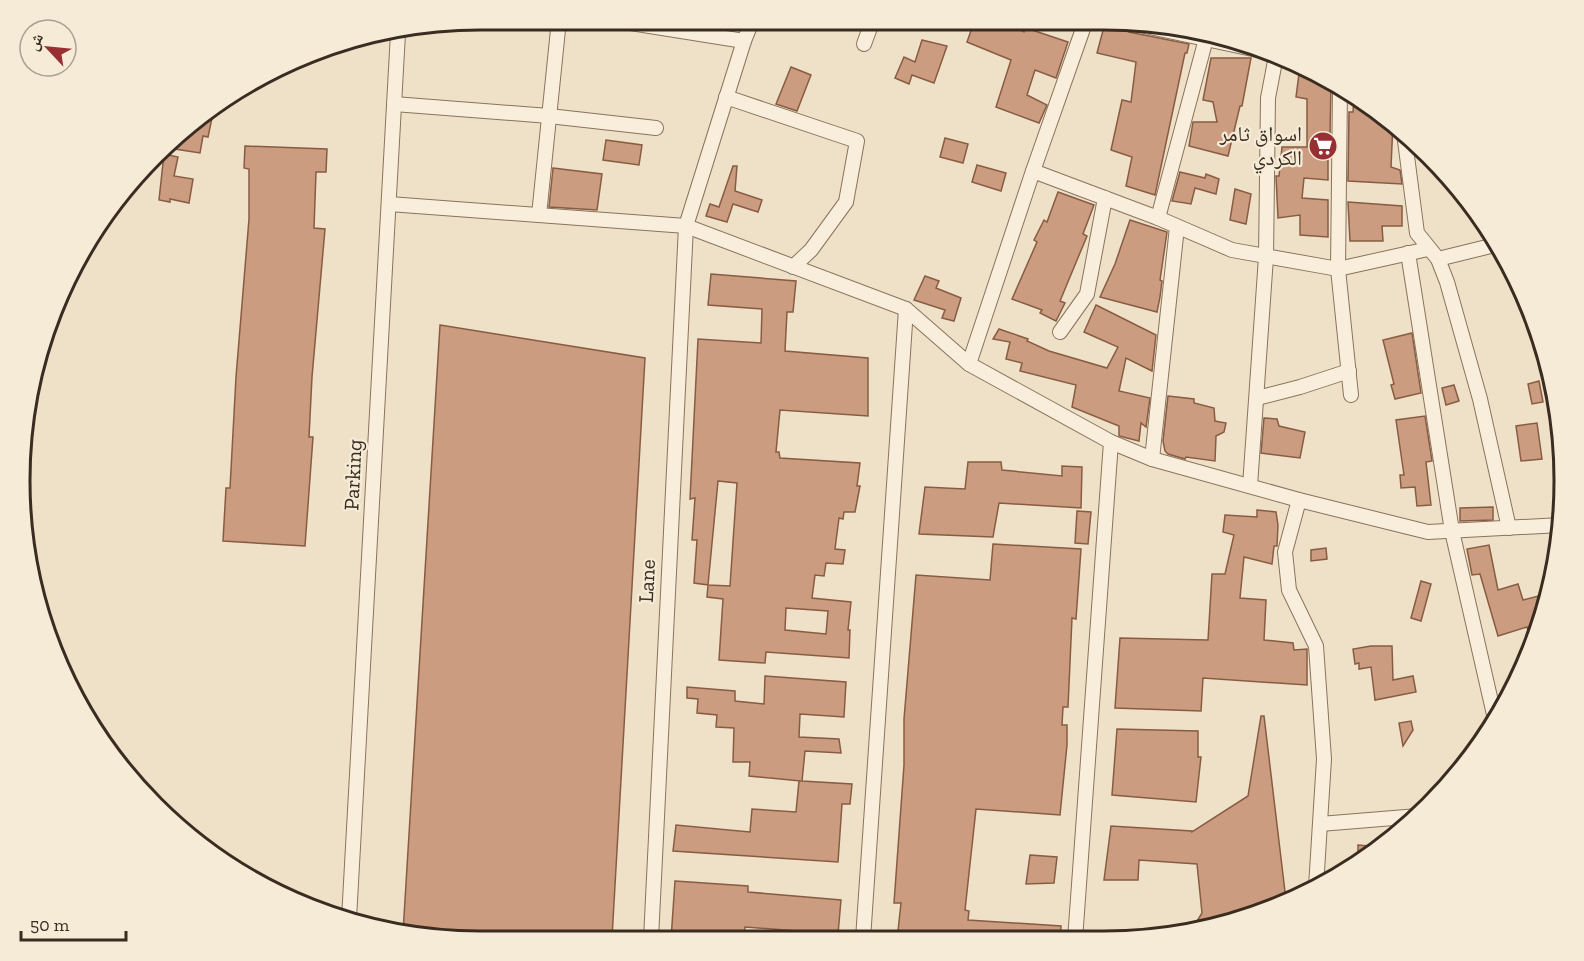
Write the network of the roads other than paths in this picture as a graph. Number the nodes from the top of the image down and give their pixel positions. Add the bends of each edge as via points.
1 (558, 30) edge
2 (675, 30) edge
3 (748, 30) edge
4 (869, 30) edge
5 (1082, 30) edge
6 (398, 38) edge
7 (744, 41) junction
8 (1205, 42) edge
9 (864, 44) dead end
10 (1277, 64) edge
11 (726, 97) junction
12 (1340, 97) edge
13 (394, 105) junction
14 (549, 116) junction
15 (656, 128) dead end
16 (1406, 147) edge
17 (1032, 171) junction
18 (1105, 198) junction
19 (389, 204) junction
20 (539, 215) junction
21 (1158, 218) junction
22 (686, 226) junction
23 (1177, 227) junction
24 (1489, 247) edge
25 (1428, 249) junction
26 (1408, 253) junction
27 (1266, 257) junction
28 (1438, 259) junction
29 (793, 267) junction
30 (1338, 269) junction
31 (906, 309) junction
32 (1060, 332) dead end
33 (969, 364) junction
34 (1349, 371) junction
35 (1351, 396) dead end
36 (1257, 398) junction
37 (1111, 442) junction
38 (1152, 459) junction
39 (1250, 486) junction
40 (1299, 500) junction
41 (1509, 528) junction
42 (1551, 528) edge
43 (1452, 531) junction
44 (1493, 708) edge
45 (1403, 817) edge
46 (1320, 824) junction
47 (1317, 877) edge
48 (350, 912) edge
49 (651, 931) edge
50 (864, 931) edge
51 (1076, 931) edge

1 - 14 street
2 - 7 street
3 - 7 street, Lane
4 - 9 street
5 - 17 street
6 - 13 street, Parking
7 - 11 street, Lane
8 - 21 street
10 - 27 street via 1268,98
11 - 22 street, Lane
11 - 29 street via 857,141 846,202 811,250
12 - 30 street
13 - 14 street
13 - 19 street, Parking
14 - 15 street
14 - 20 street
16 - 25 street via 1417,233
17 - 18 street
17 - 33 street
18 - 21 street
18 - 32 street via 1087,294
19 - 20 street
19 - 48 street, Parking
20 - 22 street
21 - 23 street
22 - 29 street
22 - 49 street, Lane
23 - 27 street via 1232,250
23 - 38 street
24 - 28 street
25 - 26 street
25 - 28 street
26 - 30 street
26 - 43 street
27 - 30 street
27 - 36 street
28 - 41 street via 1477,389
29 - 31 street
30 - 34 street
31 - 33 street
31 - 50 street
33 - 37 street
34 - 35 street
34 - 36 street
36 - 39 street
37 - 38 street
37 - 51 street
38 - 39 street
39 - 40 street
40 - 43 street via 1428,532
40 - 46 street via 1284,552 1289,590 1316,646 1324,759
41 - 42 street
41 - 43 street
43 - 44 street
45 - 46 street
46 - 47 street

